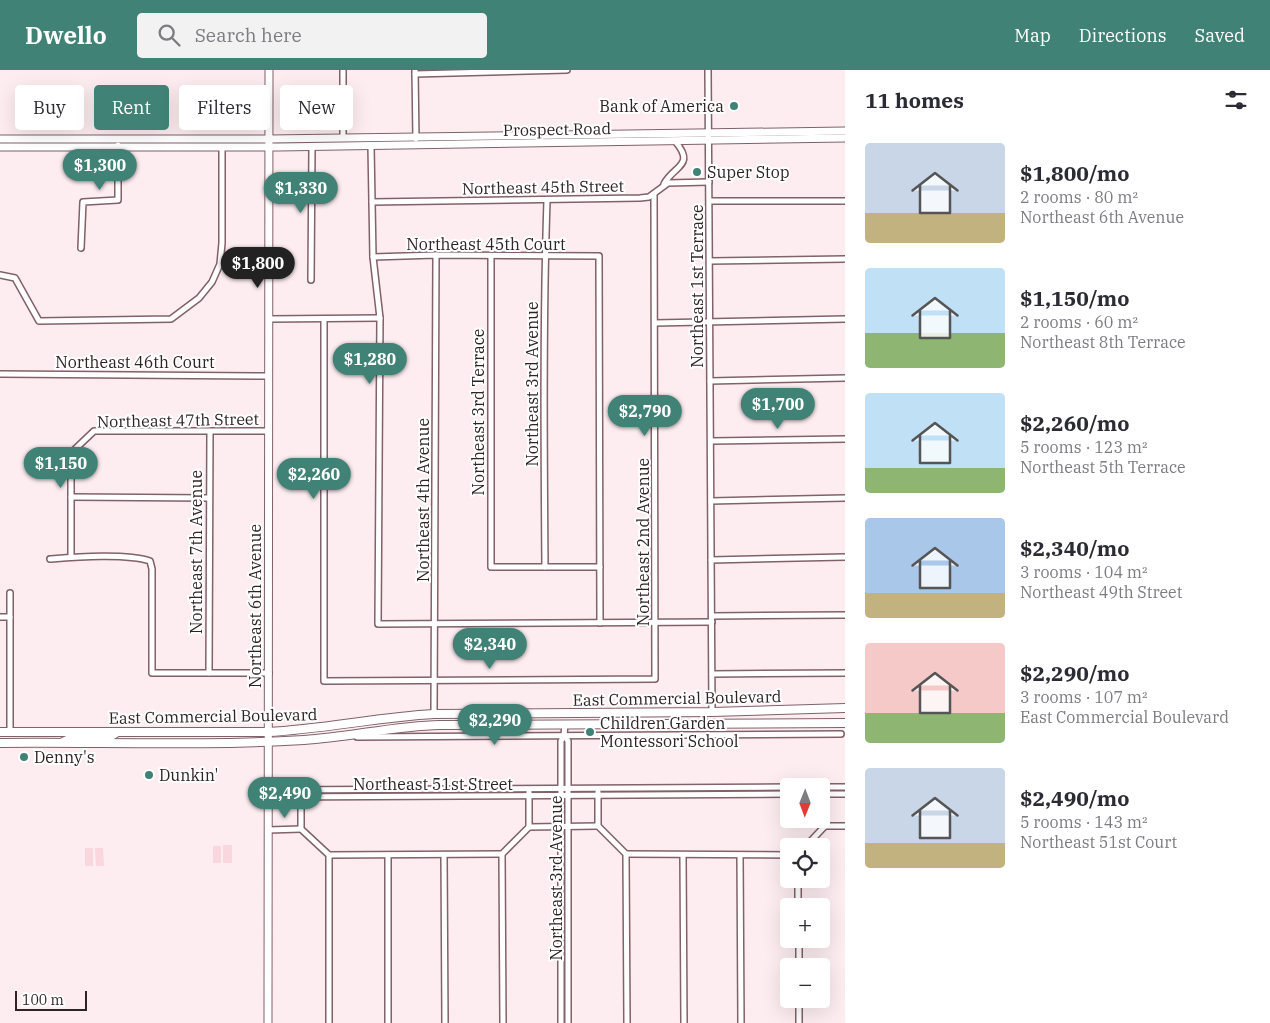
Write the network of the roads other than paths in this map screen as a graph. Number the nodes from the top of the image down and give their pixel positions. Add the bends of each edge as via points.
1 (269, 70) edge
2 (342, 70) edge
3 (567, 70) edge
4 (708, 70) edge
5 (415, 72) edge
6 (845, 130) edge
7 (709, 136) junction
8 (416, 137) junction
9 (343, 138) junction
10 (845, 138) edge
11 (0, 139) edge
12 (118, 139) junction
13 (563, 139) junction
14 (676, 141) junction
15 (270, 143) junction
16 (416, 145) junction
17 (370, 146) junction
18 (0, 147) edge
19 (222, 147) junction
20 (312, 147) junction
21 (118, 148) junction
22 (709, 182) junction
23 (664, 184) junction
24 (654, 194) junction
25 (547, 200) junction
26 (710, 201) junction
27 (845, 201) edge
28 (372, 202) junction
29 (81, 248) dead end
30 (436, 256) junction
31 (491, 256) junction
32 (544, 256) junction
33 (373, 257) junction
34 (845, 259) edge
35 (710, 261) junction
36 (0, 275) edge
37 (311, 280) dead end
38 (380, 318) junction
39 (269, 319) junction
40 (324, 319) junction
41 (845, 319) edge
42 (710, 321) junction
43 (655, 323) junction
44 (0, 374) edge
45 (269, 376) junction
46 (845, 378) edge
47 (710, 381) junction
48 (269, 431) junction
49 (210, 432) junction
50 (845, 439) edge
51 (711, 441) junction
52 (71, 497) junction
53 (209, 498) junction
54 (845, 498) edge
55 (711, 501) junction
56 (71, 557) junction
57 (845, 557) edge
58 (50, 559) dead end
59 (711, 560) junction
60 (545, 567) junction
61 (600, 567) junction
62 (10, 592) dead end
63 (845, 615) edge
64 (0, 617) edge
65 (10, 617) junction
66 (712, 619) junction
67 (435, 623) junction
68 (600, 623) junction
69 (656, 623) junction
70 (208, 672) junction
71 (268, 673) junction
72 (844, 673) edge
73 (712, 674) junction
74 (435, 680) junction
75 (845, 708) edge
76 (753, 711) junction
77 (622, 712) junction
78 (712, 712) junction
79 (562, 713) junction
80 (434, 714) junction
81 (488, 714) junction
82 (664, 723) junction
83 (712, 723) junction
84 (845, 723) edge
85 (508, 724) junction
86 (564, 724) junction
87 (440, 725) junction
88 (387, 729) junction
89 (0, 732) edge
90 (10, 732) junction
91 (53, 732) junction
92 (117, 732) junction
93 (178, 732) junction
94 (268, 732) junction
95 (712, 734) junction
96 (841, 734) dead end
97 (564, 735) junction
98 (439, 736) junction
99 (0, 737) edge
100 (336, 737) junction
101 (268, 742) junction
102 (4, 743) edge
103 (61, 743) junction
104 (118, 743) junction
105 (708, 787) junction
106 (780, 787) edge
107 (830, 787) edge
108 (845, 787) edge
109 (435, 789) junction
110 (529, 789) junction
111 (561, 789) junction
112 (568, 789) junction
113 (598, 789) junction
114 (301, 790) junction
115 (268, 794) junction
116 (780, 794) edge
117 (830, 794) edge
118 (845, 794) edge
119 (708, 795) junction
120 (435, 796) junction
121 (529, 796) junction
122 (561, 796) junction
123 (568, 796) junction
124 (598, 796) junction
125 (301, 797) junction
126 (598, 826) junction
127 (830, 826) edge
128 (845, 826) edge
129 (529, 827) junction
130 (561, 827) junction
131 (568, 827) junction
132 (823, 828) edge
133 (301, 829) junction
134 (268, 830) junction
135 (814, 838) edge
136 (502, 854) junction
137 (626, 854) junction
138 (740, 854) junction
139 (329, 855) junction
140 (388, 855) junction
141 (444, 855) junction
142 (682, 855) junction
143 (780, 855) edge
144 (561, 958) junction
145 (568, 958) junction
146 (799, 1008) edge
147 (268, 1023) edge
148 (329, 1023) edge
149 (388, 1023) edge
150 (445, 1023) edge
151 (503, 1023) edge
152 (560, 1023) edge
153 (568, 1023) edge
154 (627, 1023) edge
155 (684, 1023) edge
156 (741, 1023) edge
157 (799, 1023) edge

1 - 15 main road, Northeast 6th Avenue
2 - 9 street
3 - 5 street
4 - 7 street, Northeast 1st Terrace
5 - 8 street
6 - 7 main road, Prospect Road
7 - 10 main road, Prospect Road
7 - 13 main road, Prospect Road
7 - 14 main road, Prospect Road
7 - 22 street, Northeast 1st Terrace
8 - 9 main road, Prospect Road
8 - 13 main road, Prospect Road
8 - 16 street
9 - 15 main road, Prospect Road
11 - 12 main road, Prospect Road
12 - 15 main road, Prospect Road
12 - 21 street
13 - 14 main road, Prospect Road
13 - 16 main road, Prospect Road
14 - 23 street via 683,151 684,160
15 - 19 main road, Prospect Road
15 - 20 main road, Prospect Road
15 - 39 main road, Northeast 6th Avenue
16 - 17 main road, Prospect Road
17 - 20 main road, Prospect Road
17 - 28 street
18 - 21 main road, Prospect Road
19 - 21 main road, Prospect Road
19 - 36 street via 220,264 212,282 199,298 171,319 40,320 15,278
20 - 37 street
21 - 29 street via 118,200 83,202
22 - 23 street
22 - 26 street, Northeast 1st Terrace
23 - 24 street
24 - 25 street, Northeast 45th Street via 640,198
24 - 43 street, Northeast 2nd Avenue
25 - 28 street, Northeast 45th Street
25 - 32 street, Northeast 3rd Avenue
26 - 27 street
26 - 35 street, Northeast 1st Terrace
28 - 33 street
30 - 31 street, Northeast 45th Court
30 - 33 street, Northeast 45th Court
30 - 67 street, Northeast 4th Avenue
31 - 32 street, Northeast 45th Court
31 - 60 street, Northeast 3rd Terrace via 491,567
32 - 60 street, Northeast 3rd Avenue
32 - 61 street, Northeast 45th Court via 599,256
33 - 38 street
34 - 35 street
35 - 42 street, Northeast 1st Terrace
38 - 40 street
38 - 67 street via 378,624
39 - 40 street
39 - 45 main road, Northeast 6th Avenue
40 - 74 street via 324,681
41 - 42 street
42 - 43 street
42 - 47 street, Northeast 1st Terrace
43 - 69 street, Northeast 2nd Avenue
44 - 45 street, Northeast 46th Court
45 - 48 main road, Northeast 6th Avenue
46 - 47 street
47 - 51 street, Northeast 1st Terrace
48 - 49 street, Northeast 47th Street
48 - 71 main road, Northeast 6th Avenue
49 - 52 street, Northeast 47th Street via 94,431 71,453
49 - 53 street, Northeast 7th Avenue
50 - 51 street
51 - 55 street, Northeast 1st Terrace
52 - 53 street
52 - 56 street
53 - 70 street, Northeast 7th Avenue
54 - 55 street
55 - 59 street, Northeast 1st Terrace
56 - 58 street
56 - 70 street via 150,561 152,673
57 - 59 street
59 - 66 street, Northeast 1st Terrace
60 - 61 street
61 - 68 street
62 - 65 street
63 - 66 street
64 - 65 street
65 - 90 street
66 - 69 street
66 - 73 street, Northeast 1st Terrace
67 - 68 street
67 - 74 street, Northeast 4th Avenue
68 - 69 street
69 - 74 street, Northeast 2nd Avenue via 655,679
70 - 71 street
71 - 94 main road, Northeast 6th Avenue
72 - 73 street
73 - 78 street, Northeast 1st Terrace
74 - 80 street, Northeast 4th Avenue
75 - 76 main road, East Commercial Boulevard
76 - 78 main road, East Commercial Boulevard
76 - 83 main road via 747,716 720,717
77 - 78 main road, East Commercial Boulevard
77 - 79 main road, East Commercial Boulevard
77 - 86 main road via 616,717 573,718
78 - 82 main road via 704,717 669,718
79 - 81 main road, East Commercial Boulevard
79 - 85 main road via 552,719 515,719
80 - 81 main road, East Commercial Boulevard
80 - 88 main road via 423,721 392,723
80 - 94 main road, East Commercial Boulevard
81 - 87 main road via 481,718 446,718
82 - 83 main road, East Commercial Boulevard
82 - 86 main road, East Commercial Boulevard
83 - 84 main road, East Commercial Boulevard
83 - 95 street
85 - 86 main road, East Commercial Boulevard
85 - 87 main road, East Commercial Boulevard
86 - 97 street, Northeast 3rd Avenue
87 - 88 main road, East Commercial Boulevard
87 - 98 street
88 - 100 main road, East Commercial Boulevard
89 - 90 main road, East Commercial Boulevard
90 - 91 main road, East Commercial Boulevard
90 - 99 main road
91 - 92 main road, East Commercial Boulevard
91 - 102 main road via 46,736 18,737
92 - 93 main road, East Commercial Boulevard
92 - 103 main road via 112,736 71,738
93 - 94 main road, East Commercial Boulevard
93 - 104 main road via 127,736
94 - 101 main road, Northeast 6th Avenue
95 - 96 street
95 - 97 street
97 - 98 street
97 - 111 street, Northeast 3rd Avenue via 560,741
97 - 112 street, Northeast 3rd Avenue via 568,741
98 - 100 street
100 - 101 main road, East Commercial Boulevard
101 - 104 main road, East Commercial Boulevard
101 - 115 main road, Northeast 6th Avenue
102 - 103 main road, East Commercial Boulevard
103 - 104 main road, East Commercial Boulevard
105 - 106 street, Northeast 51st Street
105 - 113 street, Northeast 51st Street
105 - 119 street
107 - 108 street
109 - 110 street, Northeast 51st Street
109 - 114 street, Northeast 51st Street
109 - 120 street
110 - 111 street, Northeast 51st Street
110 - 121 street
111 - 112 street, Northeast 51st Street
111 - 122 street, Northeast 3rd Avenue
112 - 113 street, Northeast 51st Street
112 - 123 street, Northeast 3rd Avenue
113 - 124 street
114 - 115 street, Northeast 51st Street via 275,790
114 - 125 street
115 - 125 street, Northeast 51st Street
115 - 134 main road, Northeast 6th Avenue
116 - 119 street, Northeast 51st Street
117 - 118 street
119 - 124 street, Northeast 51st Street
120 - 121 street, Northeast 51st Street
120 - 125 street, Northeast 51st Street
121 - 122 street, Northeast 51st Street
121 - 129 street
122 - 123 street, Northeast 51st Street
122 - 130 street, Northeast 3rd Avenue
123 - 124 street, Northeast 51st Street
123 - 131 street, Northeast 3rd Avenue
124 - 126 street
125 - 133 street
126 - 131 street
126 - 137 street
127 - 128 street
129 - 130 street
129 - 136 street
130 - 131 street
130 - 144 street, Northeast 3rd Avenue
131 - 145 street, Northeast 3rd Avenue
132 - 135 street
133 - 134 street
133 - 139 street
134 - 147 main road, Northeast 6th Avenue
136 - 141 street
136 - 151 street
137 - 142 street
137 - 154 street
138 - 142 street
138 - 143 street
138 - 156 street
139 - 140 street
139 - 148 street
140 - 141 street
140 - 149 street
141 - 150 street
142 - 155 street
144 - 145 street
144 - 152 street, Northeast 3rd Avenue
145 - 153 street, Northeast 3rd Avenue
146 - 157 street

